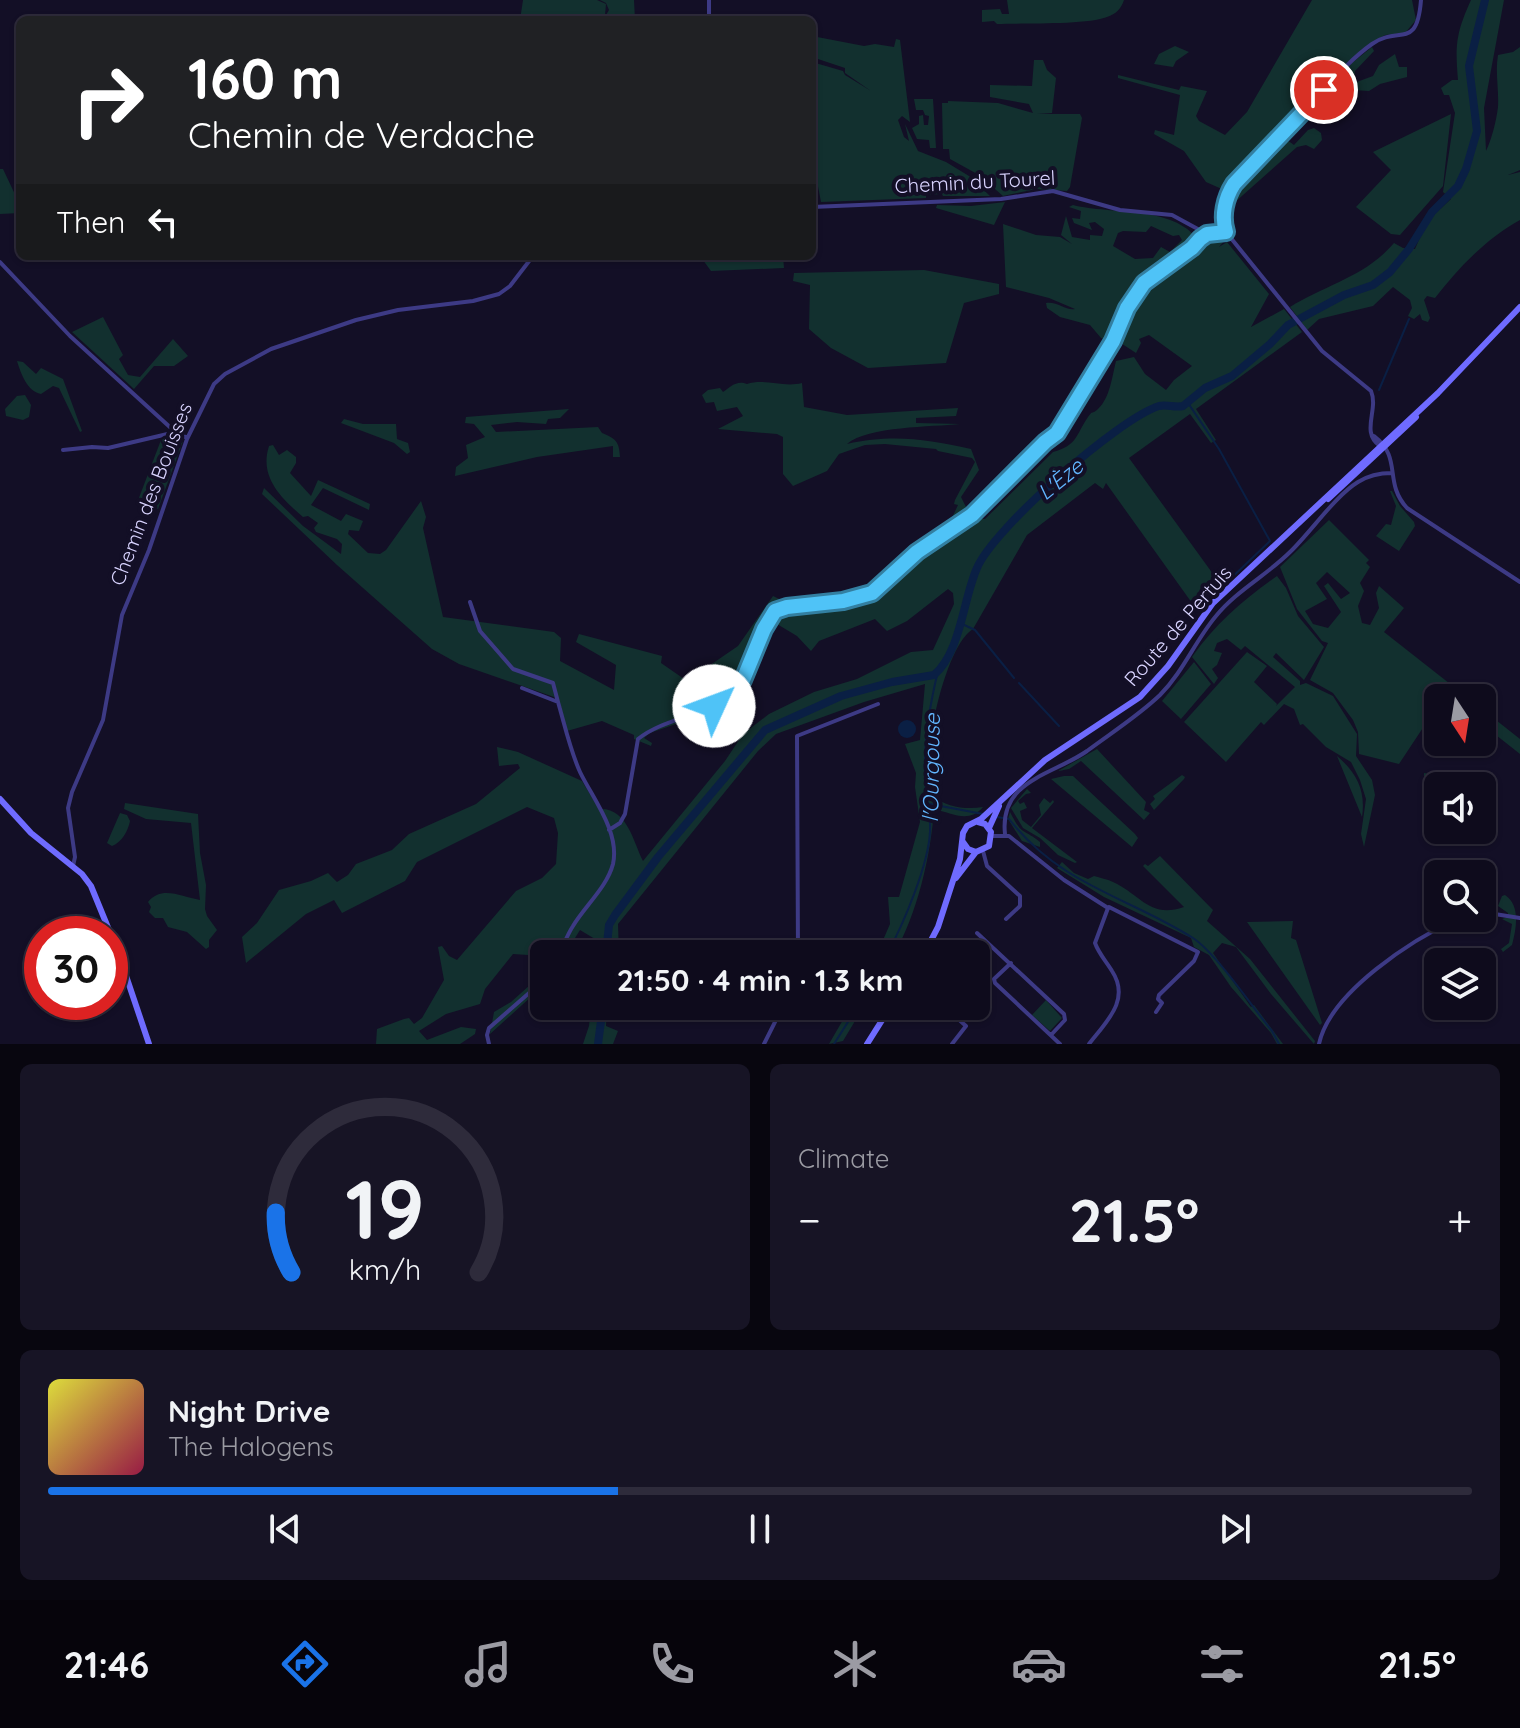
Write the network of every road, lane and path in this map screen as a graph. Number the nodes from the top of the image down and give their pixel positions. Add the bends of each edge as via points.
1 (1421, 0) edge
2 (816, 207) edge
3 (1226, 232) junction
4 (1207, 234) junction
5 (530, 260) edge
6 (0, 262) edge
7 (1520, 307) edge
8 (176, 432) junction
9 (187, 439) junction
10 (1383, 445) junction
11 (63, 450) dead end
12 (1392, 473) junction
13 (1520, 582) edge
14 (470, 602) dead end
15 (522, 688) dead end
16 (558, 702) junction
17 (878, 704) dead end
18 (1005, 797) junction
19 (0, 799) edge
20 (976, 822) junction
21 (989, 828) junction
22 (609, 830) junction
23 (1005, 834) junction
24 (992, 836) junction
25 (963, 842) junction
26 (980, 851) junction
27 (73, 866) junction
28 (950, 888) junction
29 (1106, 905) junction
30 (1496, 914) edge
31 (1520, 918) edge
32 (1006, 919) dead end
33 (1434, 932) edge
34 (977, 933) dead end
35 (566, 940) edge
36 (798, 940) edge
37 (931, 940) edge
38 (1012, 963) junction
39 (530, 992) edge
40 (1156, 1012) dead end
41 (776, 1020) edge
42 (882, 1020) edge
43 (959, 1020) edge
44 (1051, 1035) junction
45 (149, 1044) edge
46 (489, 1044) edge
47 (764, 1044) edge
48 (867, 1044) edge
49 (952, 1044) edge
50 (1060, 1044) edge
51 (1089, 1044) edge
52 (1319, 1044) edge

1 - 3 street via 1412,30 1376,41 1351,62 1234,184 1226,203
2 - 4 street, Chemin du Tourel via 1001,199 1053,191 1120,210 1172,215
3 - 4 street
3 - 10 street via 1328,357 1371,391 1369,423
4 - 22 street via 1144,283 1057,433 972,515 917,552 872,593 775,611 737,689 714,706 638,739 625,814
5 - 9 street, Chemin des Bouisses via 510,286 489,298 380,313 297,338 253,358 214,384
6 - 8 street via 70,336
7 - 10 main road, Route de Pertuis
8 - 9 street
8 - 11 street via 108,448
9 - 27 street, Chemin des Bouisses via 122,615 103,720 72,792 68,808
10 - 12 street
10 - 18 main road, Route de Pertuis via 1213,603 1140,697 1045,760
12 - 13 street via 1400,499 1413,513
12 - 23 street via 1377,473 1354,485 1288,554 1223,608 1156,699 1071,761 1028,783 1006,808
14 - 16 street via 480,631 495,649 513,669 553,683
15 - 16 street
16 - 22 street via 576,761
17 - 36 street via 797,736
18 - 20 main road, Route de Pertuis
18 - 21 main road, Route de Pertuis
19 - 27 main road via 31,833
20 - 21 main road
20 - 25 main road via 964,829
21 - 24 main road
22 - 35 street via 613,863
23 - 24 street
23 - 29 street
24 - 26 main road
25 - 26 main road
25 - 28 main road
26 - 28 main road
26 - 32 street via 987,866 1020,895 1020,906
27 - 45 main road via 94,894
28 - 37 main road
29 - 40 street via 1196,950 1197,957 1159,995 1162,1003
29 - 51 street via 1109,913 1096,945 1115,976 1119,1001
30 - 31 street
33 - 52 street via 1392,955 1348,994 1325,1023
34 - 38 street
38 - 44 street via 1066,1016
38 - 44 street via 995,983
39 - 46 street via 489,1028
41 - 47 street
42 - 48 main road
43 - 49 street via 966,1026
44 - 50 street

